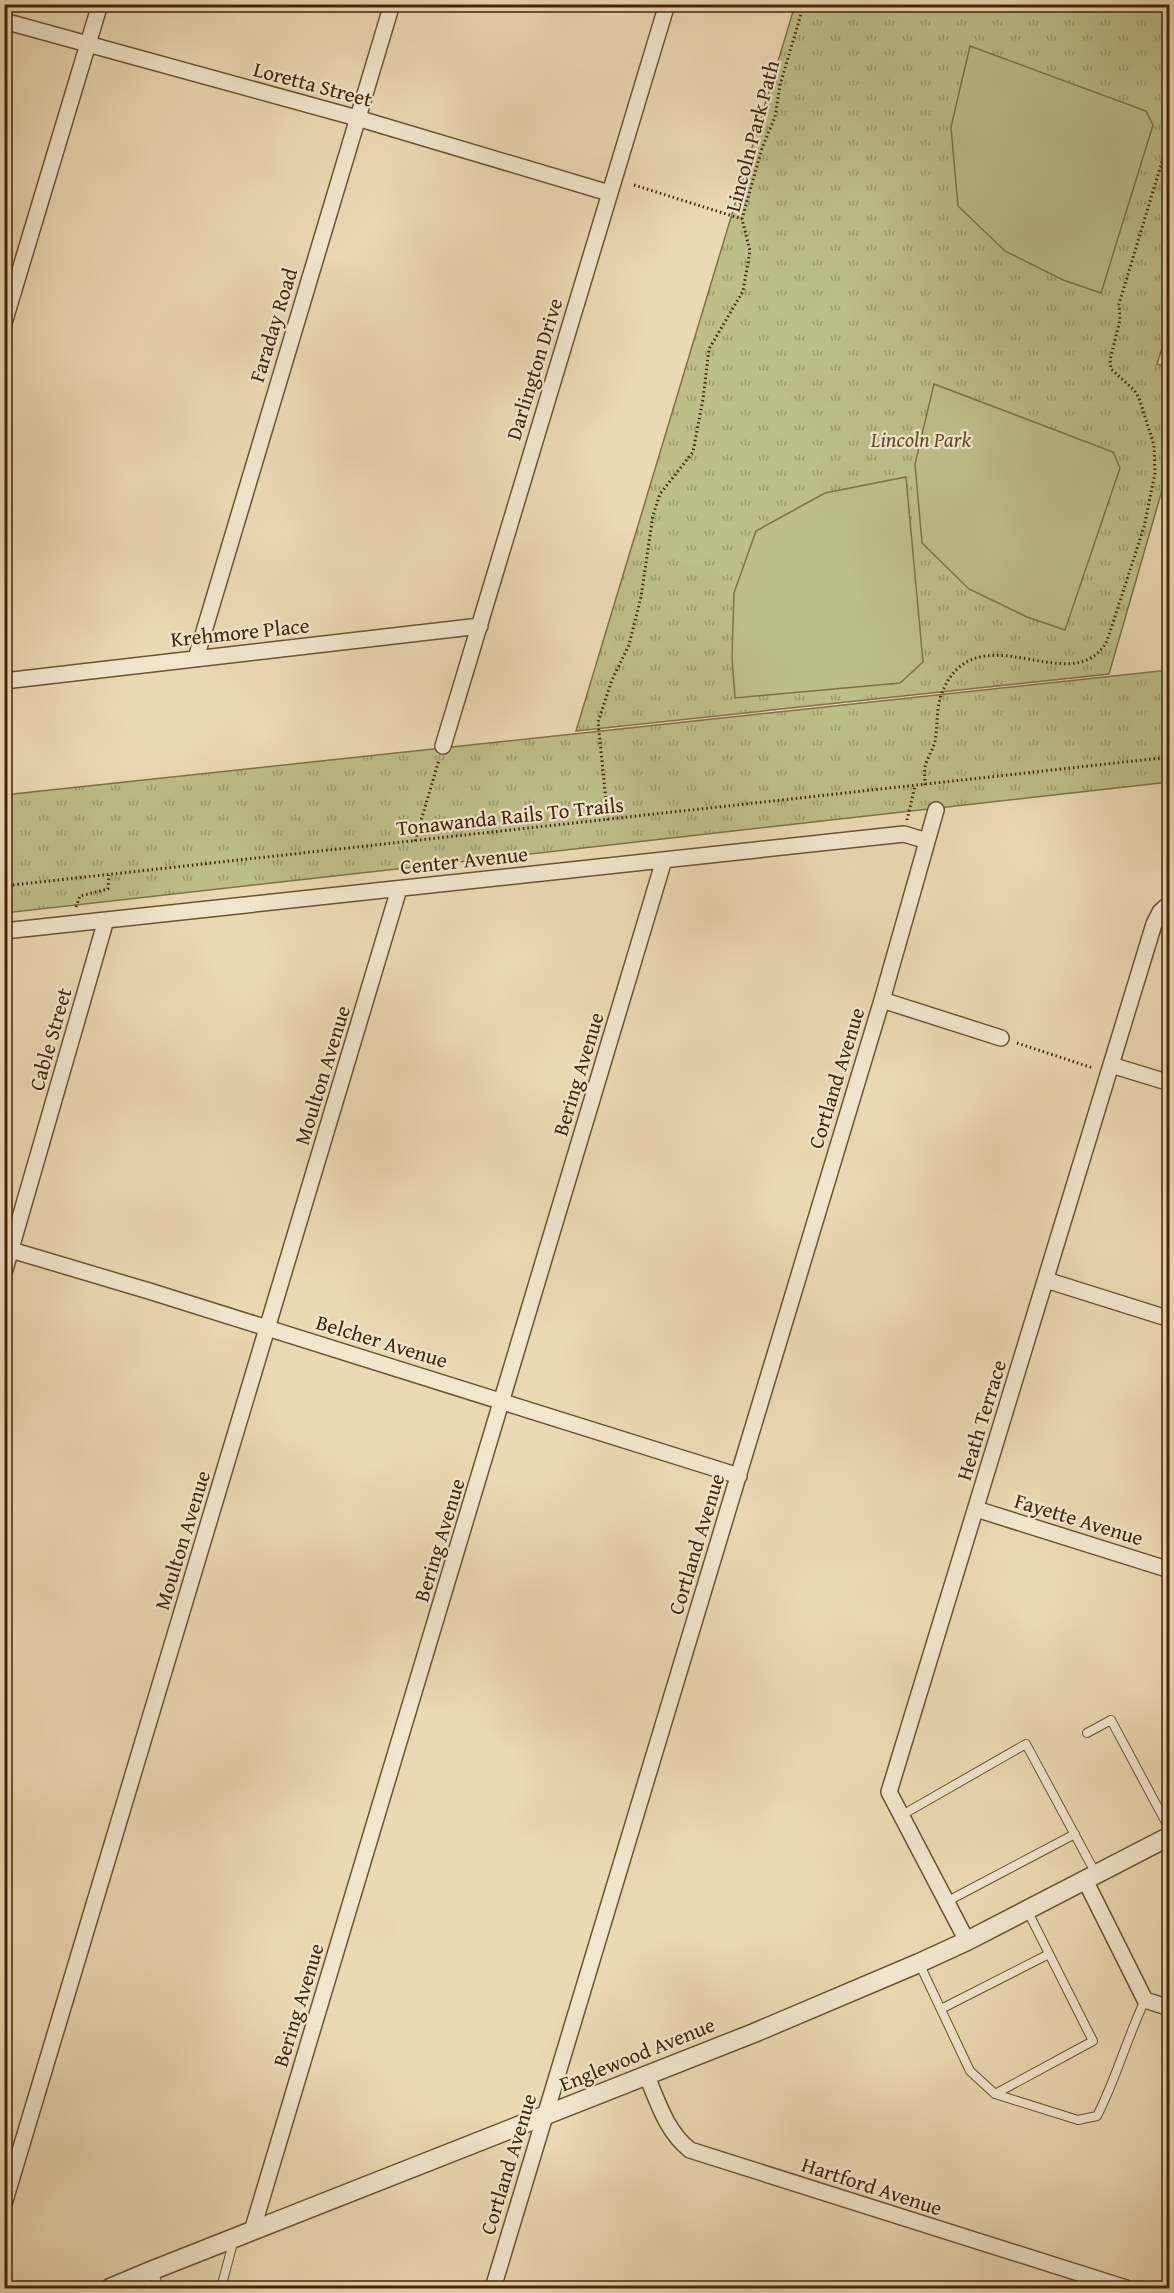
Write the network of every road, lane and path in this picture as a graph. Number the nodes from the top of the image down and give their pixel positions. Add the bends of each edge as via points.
1 (100, 4) edge
2 (392, 4) edge
3 (666, 4) edge
4 (804, 4) edge
5 (4, 21) edge
6 (88, 45) junction
7 (357, 118) junction
8 (1170, 135) edge
9 (634, 185) dead end
10 (609, 193) junction
11 (742, 219) junction
12 (4, 323) edge
13 (480, 626) junction
14 (196, 658) junction
15 (4, 681) edge
16 (443, 746) joint
17 (1170, 757) edge
18 (924, 785) junction
19 (915, 786) junction
20 (936, 810) dead end
21 (608, 820) junction
22 (906, 824) dead end
23 (415, 841) junction
24 (927, 841) junction
25 (664, 860) junction
26 (109, 875) junction
27 (4, 886) edge
28 (399, 889) junction
29 (1170, 903) edge
30 (77, 914) dead end
31 (106, 920) junction
32 (4, 931) edge
33 (882, 1000) junction
34 (1001, 1038) joint
35 (1110, 1069) junction
36 (1170, 1083) edge
37 (12, 1250) junction
38 (4, 1273) edge
39 (1046, 1280) junction
40 (1170, 1319) edge
41 (268, 1328) junction
42 (502, 1401) junction
43 (739, 1476) junction
44 (976, 1509) junction
45 (1170, 1570) edge
46 (1087, 1732) dead end
47 (902, 1815) junction
48 (1170, 1830) edge
49 (1075, 1834) junction
50 (1170, 1836) edge
51 (1090, 1877) junction
52 (946, 1902) junction
53 (1027, 1910) junction
54 (967, 1941) junction
55 (1048, 1954) junction
56 (919, 1963) junction
57 (1145, 2000) junction
58 (1170, 2008) edge
59 (941, 2009) junction
60 (646, 2074) junction
61 (995, 2094) junction
62 (546, 2114) junction
63 (4, 2204) edge
64 (252, 2231) junction
65 (234, 2238) junction
66 (153, 2270) junction
67 (110, 2289) edge
68 (159, 2289) edge
69 (221, 2289) edge
70 (493, 2289) edge
71 (1126, 2289) edge

1 - 6 street
2 - 7 street, Faraday Road
3 - 10 street, Darlington Drive
4 - 11 path, Lincoln Park Path via 780,85 775,117
5 - 6 street, Loretta Street
6 - 7 street, Loretta Street
6 - 12 street
7 - 10 street, Loretta Street
7 - 14 street, Faraday Road
8 - 18 path via 1119,304 1119,329 1110,360 1111,369 1139,398 1154,444 1155,473 1144,526 1107,641 1096,656 1069,664 998,654 964,664 942,695
9 - 11 path
10 - 13 street, Darlington Drive
11 - 21 path, Lincoln Park Path via 750,251 743,291 709,350 693,452 660,494 629,645 598,722
13 - 14 street, Krehmore Place
13 - 16 street, Darlington Drive
14 - 15 street, Krehmore Place
16 - 23 path
17 - 18 path, Tonawanda Rails To Trails
18 - 19 path, Tonawanda Rails To Trails
19 - 21 path, Tonawanda Rails To Trails
19 - 22 path
20 - 24 street, Cortland Avenue
21 - 23 path, Tonawanda Rails To Trails
23 - 26 path, Tonawanda Rails To Trails
24 - 25 street, Center Avenue via 904,834
24 - 33 street, Cortland Avenue
25 - 28 street, Center Avenue
25 - 42 street, Bering Avenue
26 - 27 path, Tonawanda Rails To Trails
26 - 30 path via 108,889 80,896
28 - 31 street, Center Avenue
28 - 41 street, Moulton Avenue
29 - 35 street, Heath Terrace via 1154,924
31 - 32 street, Center Avenue
31 - 37 street, Cable Street
33 - 34 street
33 - 43 street, Cortland Avenue
34 - 35 path
35 - 36 street
35 - 39 street, Heath Terrace
37 - 38 street, Cable Street
37 - 41 street, Belcher Avenue
39 - 40 street
39 - 44 street, Heath Terrace
41 - 42 street, Belcher Avenue
41 - 63 street, Moulton Avenue
42 - 43 street, Belcher Avenue
42 - 64 street, Bering Avenue
43 - 62 street, Cortland Avenue
44 - 45 street, Fayette Avenue
44 - 47 street, Heath Terrace via 889,1792
46 - 48 lane via 1111,1720
47 - 49 lane via 1026,1744
47 - 52 street, Heath Terrace
49 - 51 lane
49 - 52 lane
50 - 51 street, Englewood Avenue
51 - 53 street, Englewood Avenue
51 - 57 street
52 - 54 street, Heath Terrace
53 - 54 street, Englewood Avenue
53 - 55 lane
54 - 56 street, Englewood Avenue
55 - 59 lane
55 - 61 lane via 1093,2042
56 - 59 lane
56 - 60 street, Englewood Avenue
57 - 58 street
57 - 61 lane via 1097,2116 1078,2120
59 - 61 lane via 970,2071
60 - 62 street, Englewood Avenue
60 - 71 street, Hartford Avenue via 672,2132 690,2150
62 - 64 street, Englewood Avenue
62 - 70 street, Cortland Avenue
64 - 65 street, Englewood Avenue
65 - 66 street, Englewood Avenue
65 - 69 lane
66 - 67 street, Englewood Avenue
66 - 68 lane

